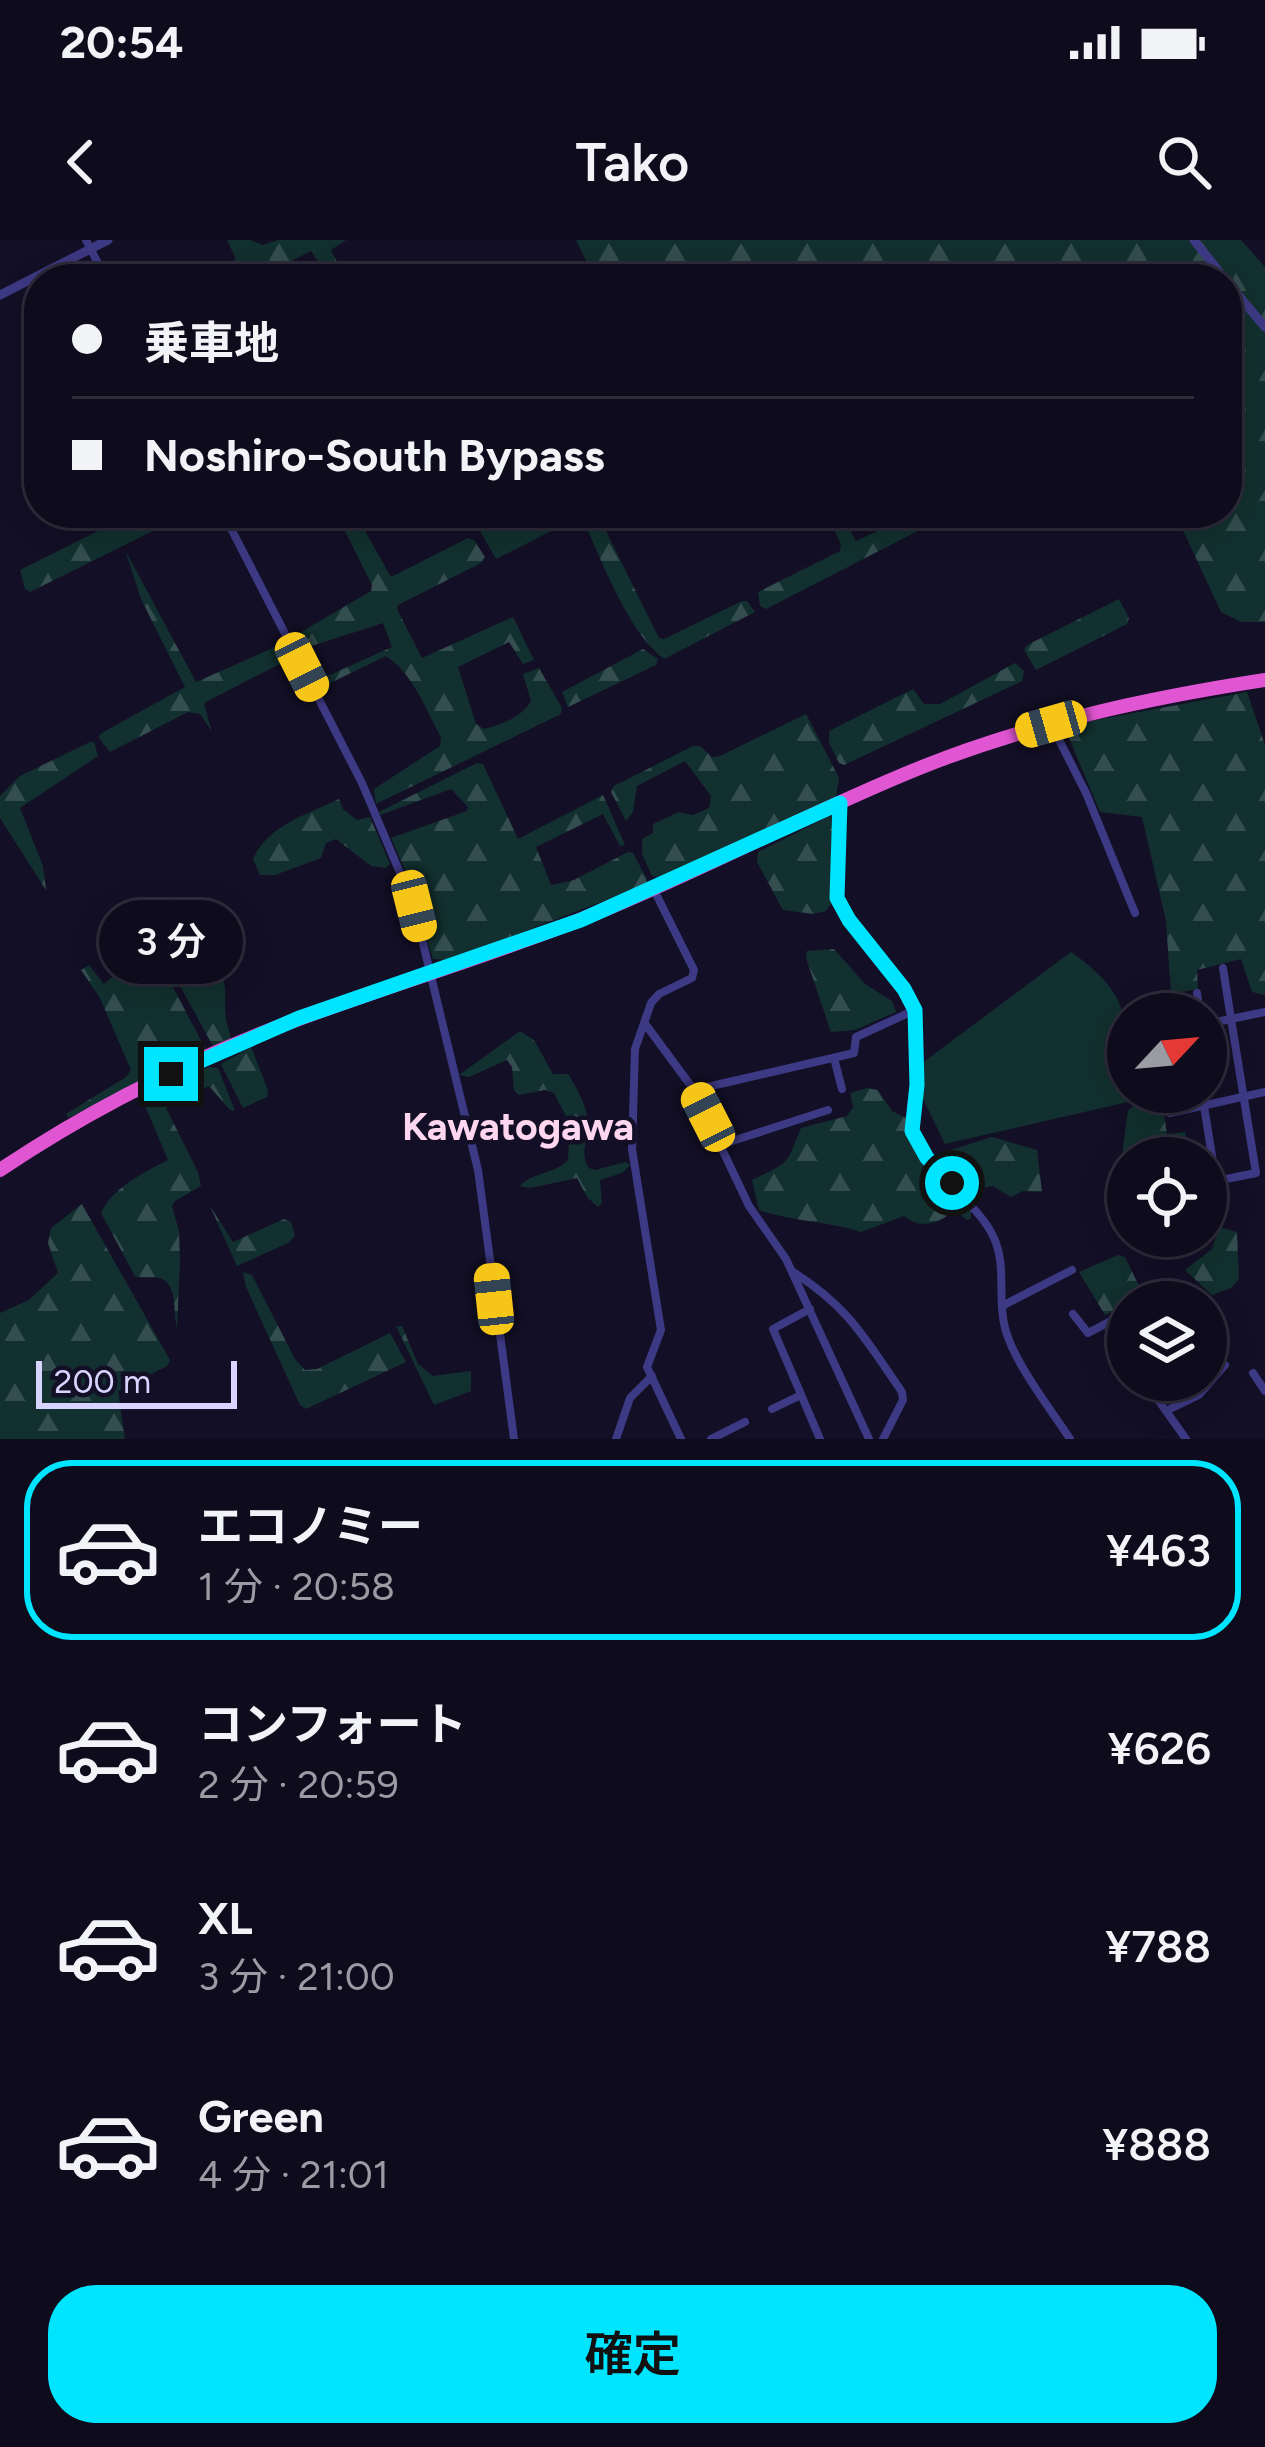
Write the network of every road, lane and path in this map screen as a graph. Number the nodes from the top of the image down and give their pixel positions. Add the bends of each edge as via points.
1 (108, 240) edge
2 (1194, 240) edge
3 (88, 244) edge
4 (54, 264) edge
5 (1213, 264) edge
6 (1242, 299) edge
7 (1265, 327) edge
8 (231, 528) edge
9 (1265, 680) edge
10 (1051, 724) junction
11 (840, 803) junction
12 (654, 889) junction
13 (1135, 913) dead end
14 (1223, 968) dead end
15 (430, 973) junction
16 (915, 1010) junction
17 (1265, 1012) edge
18 (1231, 1019) junction
19 (1227, 1020) edge
20 (646, 1024) junction
21 (833, 1058) junction
22 (842, 1089) dead end
23 (694, 1090) junction
24 (1265, 1092) edge
25 (1242, 1097) junction
26 (1227, 1101) edge
27 (828, 1110) dead end
28 (723, 1144) junction
29 (0, 1170) edge
30 (1227, 1179) edge
31 (1072, 1270) dead end
32 (792, 1271) junction
33 (1001, 1306) junction
34 (810, 1309) junction
35 (1073, 1314) dead end
36 (1107, 1323) edge
37 (1253, 1373) dead end
38 (652, 1376) junction
39 (1265, 1391) edge
40 (801, 1396) junction
41 (1159, 1401) edge
42 (1185, 1401) edge
43 (772, 1409) dead end
44 (1166, 1411) junction
45 (745, 1422) dead end
46 (891, 1424) junction
47 (818, 1438) edge
48 (514, 1439) edge
49 (616, 1439) edge
50 (681, 1439) edge
51 (710, 1439) edge
52 (869, 1439) edge
53 (883, 1439) edge
54 (898, 1439) edge
55 (1070, 1439) edge
56 (1186, 1439) edge

1 - 3 street
2 - 5 street
3 - 4 street
6 - 7 street
8 - 15 street via 362,783 414,906
9 - 10 highway
10 - 11 highway
10 - 13 street
11 - 12 highway
11 - 16 street via 837,898
12 - 15 highway
12 - 20 street via 694,970 651,1003
14 - 18 street
15 - 29 highway via 211,1054
15 - 48 street via 478,1169
16 - 21 street via 856,1036 854,1053
16 - 33 street via 912,1131 994,1239
17 - 18 street
18 - 19 street
18 - 25 street
20 - 23 street
20 - 38 street via 635,1049 631,1104 661,1330 647,1367
21 - 22 street
21 - 23 street
23 - 28 street
24 - 25 street
25 - 26 street
25 - 30 street via 1256,1173
27 - 28 street
28 - 32 street via 749,1206
31 - 33 street
32 - 34 street
32 - 46 street via 847,1312 902,1392
33 - 55 street via 1005,1332
34 - 40 street via 773,1329
34 - 52 street
35 - 36 street via 1088,1333
37 - 39 street
38 - 49 street via 630,1398
38 - 50 street
40 - 43 street
40 - 47 street
41 - 44 street
42 - 44 street
44 - 56 street
45 - 51 street
46 - 53 street
46 - 54 street

